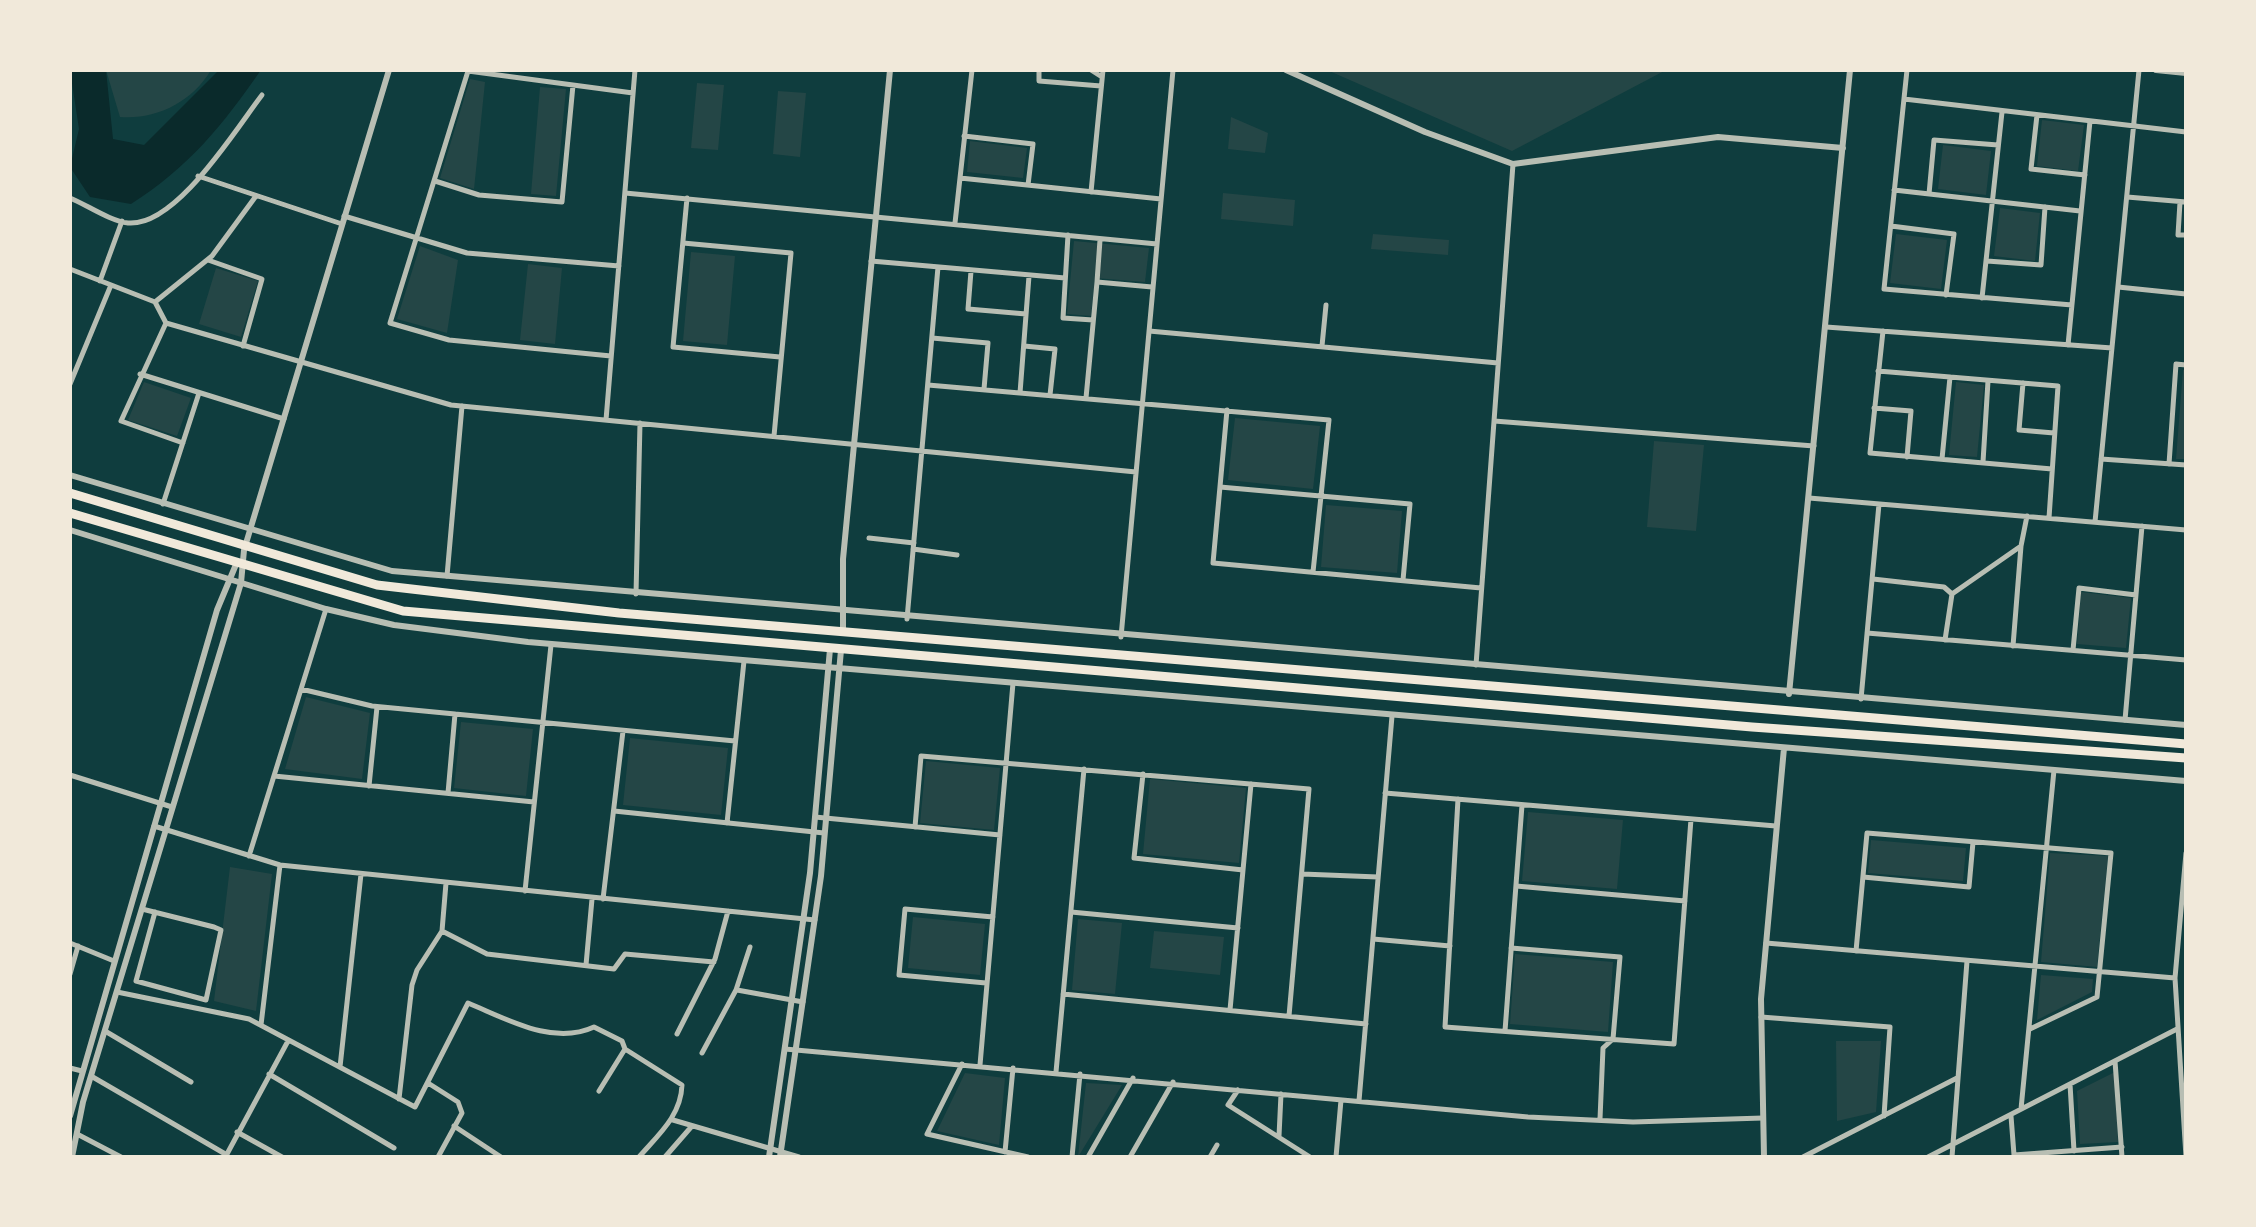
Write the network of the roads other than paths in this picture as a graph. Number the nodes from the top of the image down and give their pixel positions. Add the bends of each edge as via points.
1 (389, 70) edge
2 (635, 70) edge
3 (890, 70) edge
4 (972, 70) edge
5 (1040, 70) edge
6 (1091, 70) edge
7 (1172, 70) edge
8 (1286, 70) edge
9 (1850, 70) edge
10 (1908, 70) edge
11 (2139, 70) edge
12 (2156, 70) edge
13 (1103, 73) edge
14 (2186, 73) edge
15 (573, 85) junction
16 (1102, 86) junction
17 (633, 93) junction
18 (262, 95) dead end
19 (1904, 98) junction
20 (2002, 110) junction
21 (2037, 114) junction
22 (2090, 121) junction
23 (2134, 126) junction
24 (2186, 132) edge
25 (964, 136) junction
26 (1998, 145) junction
27 (1842, 148) junction
28 (1514, 164) junction
29 (2085, 175) junction
30 (198, 176) junction
31 (960, 178) junction
32 (434, 181) junction
33 (1028, 186) junction
34 (1894, 190) junction
35 (1091, 192) junction
36 (625, 193) junction
37 (1929, 194) junction
38 (256, 196) junction
39 (2126, 197) junction
40 (70, 198) edge
41 (687, 198) junction
42 (1161, 199) junction
43 (1992, 201) junction
44 (2183, 202) edge
45 (2046, 207) junction
46 (2081, 211) junction
47 (876, 215) junction
48 (122, 220) junction
49 (343, 220) junction
50 (955, 223) junction
51 (1890, 226) junction
52 (1068, 235) junction
53 (2186, 235) edge
54 (416, 238) junction
55 (1100, 238) junction
56 (682, 243) junction
57 (1156, 244) junction
58 (207, 260) junction
59 (871, 261) junction
60 (1986, 261) junction
61 (619, 266) junction
62 (938, 267) junction
63 (70, 269) edge
64 (971, 270) junction
65 (1029, 275) junction
66 (1065, 278) junction
67 (100, 281) junction
68 (1097, 282) junction
69 (112, 285) junction
70 (1153, 286) junction
71 (2118, 286) junction
72 (1946, 294) junction
73 (2186, 294) edge
74 (1982, 298) junction
75 (155, 302) junction
76 (1326, 305) dead end
77 (2072, 305) junction
78 (1026, 314) junction
79 (1093, 320) junction
80 (166, 323) junction
81 (1825, 327) junction
82 (1149, 331) junction
83 (1882, 331) junction
84 (932, 338) junction
85 (2068, 344) junction
86 (243, 346) junction
87 (1024, 346) junction
88 (1322, 346) junction
89 (2112, 348) junction
90 (612, 356) junction
91 (781, 357) junction
92 (300, 363) junction
93 (1498, 363) junction
94 (2186, 365) edge
95 (1878, 371) junction
96 (140, 374) junction
97 (1950, 377) junction
98 (1988, 380) junction
99 (70, 384) edge
100 (2023, 384) junction
101 (928, 386) junction
102 (984, 390) junction
103 (199, 392) junction
104 (1020, 392) junction
105 (1050, 395) junction
106 (1086, 398) junction
107 (1142, 402) junction
108 (462, 406) junction
109 (1874, 408) junction
110 (1228, 410) junction
111 (284, 419) junction
112 (606, 420) junction
113 (1494, 421) junction
114 (640, 423) junction
115 (2055, 433) junction
116 (774, 436) junction
117 (182, 443) junction
118 (854, 444) junction
119 (1814, 446) junction
120 (922, 451) junction
121 (1908, 457) junction
122 (2101, 459) junction
123 (1942, 460) junction
124 (1984, 464) junction
125 (2169, 464) junction
126 (2186, 466) edge
127 (2052, 469) junction
128 (1136, 472) junction
129 (70, 475) edge
130 (1220, 487) junction
131 (70, 493) edge
132 (1321, 496) junction
133 (1808, 498) junction
134 (163, 504) junction
135 (1879, 504) junction
136 (70, 513) edge
137 (2026, 516) junction
138 (2049, 518) junction
139 (2095, 522) junction
140 (2142, 526) junction
141 (70, 530) edge
142 (250, 530) junction
143 (2186, 530) edge
144 (869, 538) dead end
145 (914, 546) junction
146 (2021, 546) junction
147 (244, 550) junction
148 (957, 555) dead end
149 (1314, 572) junction
150 (447, 576) junction
151 (226, 578) junction
152 (1403, 580) junction
153 (1872, 580) junction
154 (241, 583) junction
155 (1482, 588) junction
156 (636, 594) junction
157 (1952, 594) junction
158 (2136, 594) junction
159 (840, 603) junction
160 (326, 609) junction
161 (833, 612) junction
162 (844, 614) junction
163 (907, 619) junction
164 (838, 631) junction
165 (1867, 633) junction
166 (1121, 637) junction
167 (1945, 640) junction
168 (551, 644) junction
169 (2013, 646) junction
170 (836, 650) junction
171 (2074, 650) junction
172 (2131, 656) junction
173 (2186, 660) edge
174 (744, 661) junction
175 (1475, 667) junction
176 (829, 668) junction
177 (840, 669) junction
178 (1014, 683) junction
179 (301, 689) junction
180 (1790, 694) junction
181 (1861, 700) junction
182 (378, 707) junction
183 (454, 714) junction
184 (1392, 714) junction
185 (2125, 720) junction
186 (542, 723) junction
187 (2186, 725) edge
188 (623, 730) junction
189 (735, 742) junction
190 (2186, 744) edge
191 (1784, 748) junction
192 (2186, 758) edge
193 (1006, 762) junction
194 (1084, 769) junction
195 (2054, 770) junction
196 (1143, 774) junction
197 (70, 775) edge
198 (274, 776) junction
199 (2186, 781) edge
200 (1251, 784) junction
201 (369, 786) junction
202 (1385, 793) junction
203 (448, 794) junction
204 (1458, 799) junction
205 (534, 802) junction
206 (160, 803) junction
207 (1522, 804) junction
208 (172, 807) junction
209 (614, 810) junction
210 (815, 817) junction
211 (826, 818) junction
212 (1691, 819) junction
213 (726, 823) junction
214 (154, 826) junction
215 (1776, 826) junction
216 (915, 827) junction
217 (165, 830) junction
218 (814, 832) junction
219 (825, 833) junction
220 (1000, 835) junction
221 (1972, 842) junction
222 (2048, 848) junction
223 (2186, 855) edge
224 (249, 856) junction
225 (280, 866) junction
226 (1243, 870) junction
227 (361, 874) junction
228 (1302, 874) junction
229 (1863, 877) junction
230 (1378, 878) junction
231 (446, 882) junction
232 (1516, 886) junction
233 (525, 890) junction
234 (592, 898) junction
235 (604, 898) junction
236 (1685, 901) junction
237 (142, 909) junction
238 (155, 912) junction
239 (728, 912) junction
240 (1070, 912) junction
241 (993, 917) junction
242 (804, 919) junction
243 (815, 920) junction
244 (1238, 928) junction
245 (442, 931) junction
246 (1373, 939) junction
247 (1766, 943) junction
248 (70, 944) edge
249 (78, 946) junction
250 (1450, 946) junction
251 (750, 947) dead end
252 (1511, 948) junction
253 (1856, 951) junction
254 (114, 960) junction
255 (1967, 960) junction
256 (714, 962) junction
257 (586, 966) junction
258 (2036, 966) junction
259 (2101, 972) junction
260 (70, 974) edge
261 (2176, 978) junction
262 (987, 983) junction
263 (736, 990) junction
264 (116, 992) junction
265 (1063, 994) junction
266 (792, 1000) junction
267 (803, 1002) junction
268 (1230, 1010) junction
269 (1289, 1016) junction
270 (1761, 1017) junction
271 (1366, 1024) junction
272 (261, 1025) junction
273 (2030, 1029) junction
274 (2177, 1029) junction
275 (105, 1031) junction
276 (1505, 1031) junction
277 (677, 1034) dead end
278 (1613, 1039) junction
279 (289, 1040) junction
280 (625, 1049) junction
281 (785, 1049) junction
282 (796, 1050) junction
283 (702, 1053) dead end
284 (2115, 1061) junction
285 (962, 1064) junction
286 (980, 1065) junction
287 (340, 1067) junction
288 (70, 1068) edge
289 (1013, 1068) junction
290 (82, 1072) junction
291 (1056, 1072) junction
292 (269, 1074) junction
293 (1080, 1074) junction
294 (91, 1076) junction
295 (1132, 1078) junction
296 (1957, 1078) junction
297 (191, 1082) dead end
298 (1173, 1082) junction
299 (428, 1083) junction
300 (2070, 1084) junction
301 (1238, 1090) junction
302 (599, 1091) dead end
303 (1281, 1094) junction
304 (72, 1099) edge
305 (400, 1099) junction
306 (1341, 1100) junction
307 (1359, 1101) junction
308 (84, 1102) junction
309 (2021, 1109) junction
310 (2011, 1114) junction
311 (70, 1116) edge
312 (1884, 1116) junction
313 (1763, 1118) junction
314 (672, 1120) junction
315 (1600, 1120) junction
316 (454, 1126) junction
317 (692, 1126) junction
318 (237, 1132) junction
319 (77, 1134) junction
320 (1278, 1137) junction
321 (1217, 1145) dead end
322 (1952, 1145) junction
323 (2122, 1147) junction
324 (394, 1148) dead end
325 (2074, 1150) junction
326 (1006, 1152) junction
327 (770, 1154) edge
328 (781, 1155) edge
329 (226, 1156) edge
330 (2014, 1156) edge
331 (72, 1157) edge
332 (121, 1157) edge
333 (282, 1157) edge
334 (438, 1157) edge
335 (501, 1157) edge
336 (638, 1157) edge
337 (666, 1157) edge
338 (800, 1157) edge
339 (1028, 1157) edge
340 (1072, 1157) edge
341 (1088, 1157) edge
342 (1130, 1157) edge
343 (1210, 1157) edge
344 (1310, 1157) edge
345 (1336, 1157) edge
346 (1764, 1157) edge
347 (1804, 1157) edge
348 (1928, 1157) edge
349 (1952, 1157) edge
350 (2122, 1157) edge
351 (2186, 1157) edge

1 - 49 street
2 - 17 street
3 - 47 street
4 - 25 street
5 - 16 street via 1038,81
6 - 13 street
7 - 42 street
8 - 28 street
9 - 27 street
10 - 19 street
11 - 23 street
12 - 14 street
13 - 16 street
15 - 17 street
15 - 32 street via 468,71
15 - 32 street via 562,202 479,195
16 - 35 street
17 - 36 street
18 - 30 street
19 - 20 street
19 - 34 street
20 - 21 street
20 - 26 street
21 - 22 street
21 - 29 street via 2032,170
22 - 23 street
22 - 29 street
23 - 24 street
23 - 39 street
25 - 31 street
25 - 33 street via 1032,144
26 - 37 street via 1934,140
26 - 43 street
27 - 28 street via 1718,137
27 - 81 street
28 - 93 street
29 - 46 street
30 - 38 street
30 - 48 street via 175,206 149,219
31 - 33 street
31 - 50 street
32 - 54 street
33 - 35 street
34 - 37 street
34 - 51 street
35 - 42 street
36 - 41 street
36 - 61 street
37 - 43 street
38 - 49 street
38 - 58 street
39 - 44 street
39 - 71 street
40 - 48 street
41 - 47 street
41 - 56 street
42 - 57 street
43 - 45 street
43 - 60 street
44 - 53 street via 2178,235
45 - 46 street
45 - 60 street via 2040,265
46 - 77 street
47 - 50 street
47 - 59 street
48 - 67 street
49 - 54 street
49 - 92 street
50 - 52 street
51 - 72 street via 1954,234
51 - 72 street via 1884,290
52 - 55 street
52 - 66 street
54 - 61 street via 466,253
54 - 90 street via 390,324 450,340
55 - 57 street
55 - 68 street
56 - 91 street via 673,347
56 - 91 street via 790,253
57 - 70 street
58 - 75 street
58 - 86 street via 262,278
59 - 62 street
59 - 118 street
60 - 74 street
61 - 90 street
62 - 64 street
62 - 84 street
63 - 67 street
64 - 65 street
64 - 78 street via 968,309
65 - 66 street
65 - 78 street
66 - 79 street via 1063,318
67 - 69 street
68 - 70 street
68 - 79 street
69 - 75 street
69 - 99 street
70 - 82 street
71 - 73 street
71 - 89 street
72 - 74 street
74 - 77 street
75 - 80 street
76 - 88 street
77 - 85 street
78 - 87 street
79 - 106 street
80 - 86 street
80 - 96 street
81 - 83 street
81 - 119 street
82 - 88 street
82 - 107 street
83 - 85 street
83 - 95 street
84 - 101 street
84 - 102 street via 988,343
85 - 89 street
86 - 92 street
87 - 104 street
87 - 105 street via 1054,349
88 - 93 street
89 - 122 street
90 - 112 street
91 - 116 street
92 - 108 street
92 - 111 street
93 - 113 street
94 - 125 street via 2176,364
95 - 97 street
95 - 109 street
96 - 103 street
96 - 117 street via 121,422
97 - 98 street
97 - 123 street
98 - 100 street
98 - 124 street
100 - 115 street via 2058,386
100 - 115 street via 2019,430
101 - 102 street
101 - 120 street
102 - 104 street
103 - 111 street
103 - 117 street
104 - 105 street
105 - 106 street
106 - 107 street
107 - 110 street
107 - 128 street
108 - 112 street
108 - 150 street
109 - 121 street via 1910,411
109 - 121 street via 1870,454
110 - 130 street
110 - 132 street via 1328,420
111 - 142 street
112 - 114 street
113 - 119 street
113 - 155 street
114 - 116 street
114 - 156 street
115 - 127 street
116 - 118 street
117 - 134 street
118 - 120 street
118 - 159 street
119 - 133 street
120 - 128 street
120 - 145 street
121 - 123 street
122 - 125 street
122 - 139 street
123 - 124 street
124 - 127 street
125 - 126 street
127 - 138 street
128 - 166 street
129 - 134 street
130 - 132 street
130 - 149 street via 1213,563
131 - 164 highway via 376,585
132 - 149 street
132 - 152 street via 1410,504
133 - 135 street
133 - 180 street
134 - 142 street
135 - 137 street
135 - 153 street
136 - 170 highway via 402,611
137 - 138 street
137 - 146 street
138 - 139 street
139 - 140 street
140 - 143 street
140 - 158 street
141 - 151 street
142 - 147 street
142 - 150 street via 392,571
144 - 145 street
145 - 148 street
145 - 163 street
146 - 157 street
146 - 169 street
147 - 151 street
147 - 154 street
149 - 152 street
150 - 156 street
151 - 154 street
151 - 206 street
152 - 155 street
153 - 157 street via 1944,587
153 - 165 street
154 - 160 street
154 - 208 street
155 - 175 street
156 - 161 street
157 - 167 street
158 - 171 street via 2079,588
158 - 172 street
159 - 161 street
159 - 162 street
160 - 168 street via 394,625
160 - 179 street
161 - 162 street
161 - 164 street
162 - 163 street
162 - 164 street
163 - 166 street
164 - 190 highway
165 - 167 street
165 - 181 street
166 - 175 street
167 - 169 street
168 - 174 street
168 - 186 street
169 - 171 street
170 - 176 street
170 - 177 street
170 - 192 highway
171 - 172 street
172 - 173 street
172 - 185 street
174 - 176 street
174 - 189 street
175 - 180 street
176 - 177 street
176 - 210 street
177 - 178 street
177 - 211 street
178 - 184 street
178 - 193 street
179 - 182 street
179 - 198 street
180 - 181 street
181 - 185 street
182 - 183 street
182 - 201 street
183 - 186 street
183 - 203 street
184 - 191 street
184 - 202 street
185 - 187 street
186 - 188 street
186 - 205 street
188 - 189 street
188 - 209 street
189 - 213 street
191 - 195 street
191 - 215 street
193 - 194 street
193 - 216 street via 922,756
193 - 220 street
194 - 196 street
194 - 240 street
195 - 199 street
195 - 222 street
196 - 200 street
196 - 226 street via 1134,858
197 - 206 street
198 - 201 street
198 - 224 street
200 - 226 street
200 - 228 street via 1309,789
201 - 203 street
202 - 204 street
202 - 230 street
203 - 205 street
204 - 207 street
204 - 250 street
205 - 233 street
206 - 208 street
206 - 214 street
207 - 212 street
207 - 232 street
208 - 217 street
209 - 213 street
209 - 235 street
210 - 211 street
210 - 218 street
211 - 216 street
211 - 219 street
212 - 215 street
212 - 236 street
213 - 218 street
214 - 217 street
214 - 254 street
215 - 247 street
216 - 220 street
217 - 224 street
217 - 237 street
218 - 219 street
218 - 242 street
219 - 243 street
220 - 241 street
221 - 222 street
221 - 229 street via 1867,833
221 - 229 street via 1969,887
222 - 258 street
222 - 259 street via 2111,853
223 - 261 street
224 - 225 street
225 - 227 street
225 - 272 street
226 - 244 street
227 - 231 street
227 - 287 street
228 - 230 street
228 - 269 street
229 - 253 street
230 - 246 street
231 - 233 street
231 - 245 street
232 - 236 street
232 - 252 street
233 - 234 street
234 - 235 street
234 - 257 street
235 - 239 street
236 - 278 street via 1674,1044
237 - 238 street
237 - 264 street
238 - 238 street via 221,930 206,1000 136,981
239 - 242 street
239 - 256 street
240 - 244 street
240 - 265 street
241 - 262 street
241 - 262 street via 906,908 899,975
242 - 243 street
242 - 266 street
243 - 267 street
244 - 268 street
245 - 257 street via 487,954
245 - 305 street via 412,986
246 - 250 street
246 - 271 street
247 - 253 street
247 - 270 street
248 - 249 street
249 - 254 street
249 - 260 street
250 - 276 street via 1445,1026
251 - 263 street
252 - 276 street
252 - 278 street via 1620,957
253 - 255 street
254 - 290 street
255 - 258 street
255 - 296 street
256 - 257 street via 625,954 614,968
256 - 277 street
258 - 259 street
258 - 273 street
259 - 261 street
259 - 273 street via 2097,996
261 - 274 street
262 - 286 street
263 - 266 street
263 - 283 street
264 - 272 street
264 - 275 street
265 - 268 street
265 - 291 street
266 - 267 street
266 - 281 street
267 - 282 street
268 - 269 street
269 - 271 street
270 - 312 street via 1890,1027
270 - 313 street
271 - 307 street
272 - 279 street
273 - 309 street
274 - 284 street
274 - 351 street
275 - 294 street
275 - 297 street
276 - 278 street
278 - 315 street via 1604,1048
279 - 287 street
279 - 292 street
280 - 299 street via 594,1027 577,1035 535,1031 468,1003
280 - 302 street
280 - 314 street via 682,1085
281 - 282 street
281 - 327 street
282 - 285 street
282 - 328 street
284 - 300 street
284 - 323 street
285 - 286 street
285 - 326 street via 927,1134
286 - 289 street
287 - 305 street
288 - 290 street
289 - 291 street
289 - 326 street
290 - 304 street
291 - 293 street
292 - 318 street
292 - 324 street
293 - 295 street
293 - 340 street
294 - 308 street
294 - 329 street
295 - 298 street
295 - 341 street
296 - 312 street
296 - 322 street
298 - 301 street
298 - 342 street
299 - 305 street via 416,1107
299 - 316 street via 458,1102 462,1112
300 - 309 street
300 - 325 street
301 - 303 street
301 - 320 street via 1228,1105
303 - 306 street
303 - 320 street
304 - 308 street
304 - 311 street
306 - 307 street
306 - 345 street
307 - 315 street
308 - 319 street
309 - 310 street
310 - 322 street
310 - 330 street
312 - 347 street
313 - 315 street
313 - 346 street
314 - 317 street
314 - 336 street
316 - 334 street
316 - 335 street
317 - 327 street
317 - 337 street
318 - 329 street
318 - 333 street
319 - 331 street
319 - 332 street
320 - 344 street
321 - 343 street
322 - 348 street
322 - 349 street
323 - 325 street
323 - 350 street
325 - 330 street
326 - 339 street
327 - 328 street
328 - 338 street

